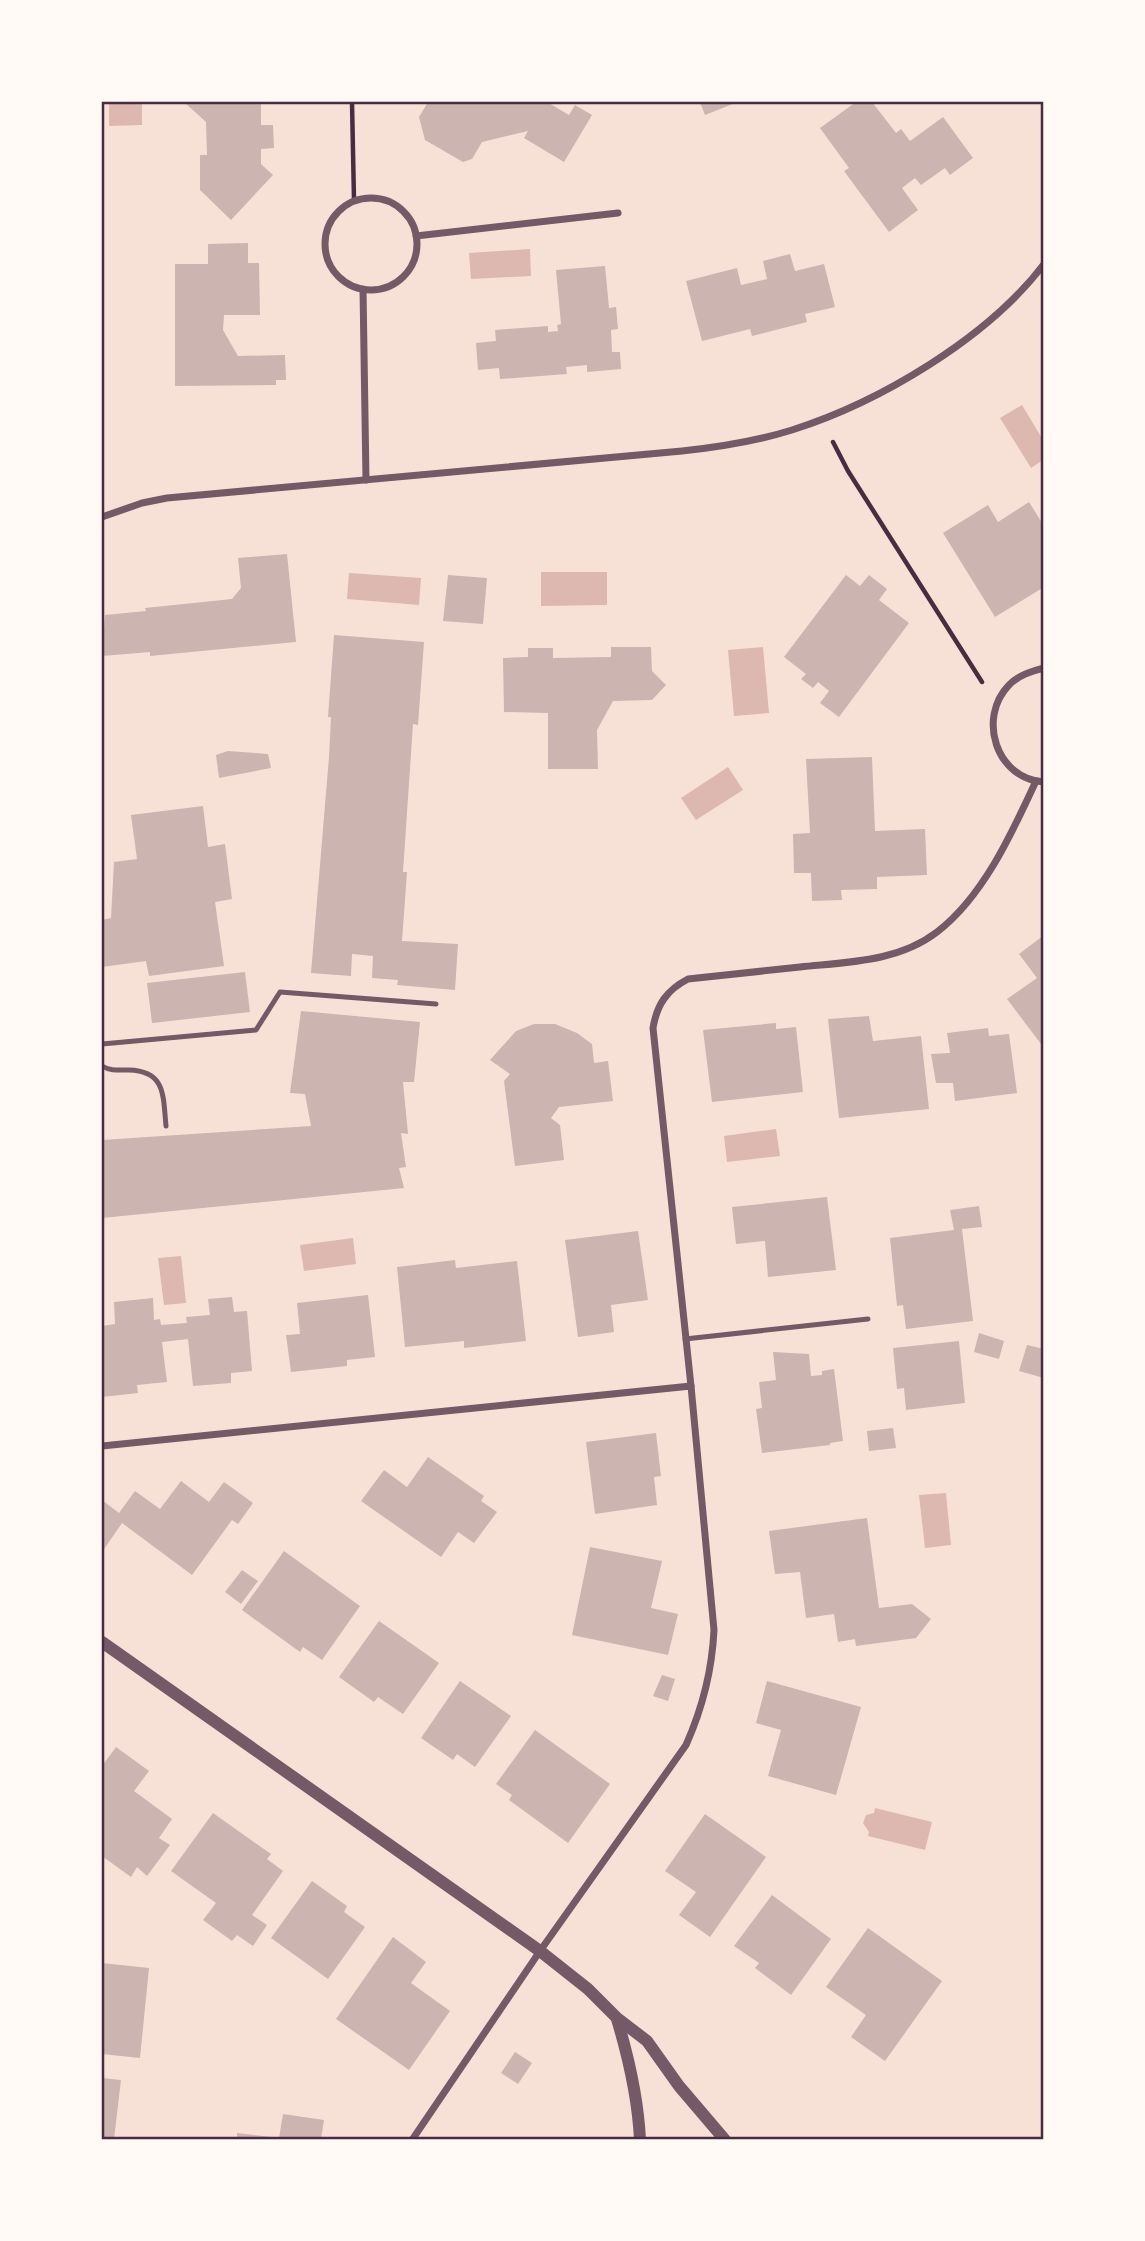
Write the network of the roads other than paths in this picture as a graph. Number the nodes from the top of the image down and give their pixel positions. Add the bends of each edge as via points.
1 (618, 213) dead end
2 (416, 236) junction
3 (1044, 264) edge
4 (363, 289) junction
5 (366, 481) junction
6 (102, 517) edge
7 (1044, 668) edge
8 (1040, 782) edge
9 (436, 1004) dead end
10 (102, 1044) edge
11 (102, 1066) edge
12 (166, 1126) dead end
13 (868, 1319) dead end
14 (685, 1339) junction
15 (691, 1386) junction
16 (102, 1447) edge
17 (102, 1642) edge
18 (540, 1951) junction
19 (617, 2018) junction
20 (412, 2140) edge
21 (639, 2140) edge
22 (725, 2140) edge

1 - 2 street
2 - 4 street via 414,262 403,277 388,287
2 - 4 street via 405,211 389,200 354,200 338,210 324,243 328,261 337,277
3 - 5 street via 1010,301 950,351 912,375 791,430 722,446
4 - 5 street
5 - 6 street via 167,498
7 - 8 street via 1009,684 993,717 993,734 1007,764
8 - 14 street via 976,890 938,932 915,946 878,959 688,979 666,993 653,1028
9 - 10 lane via 280,992 256,1030
11 - 12 lane via 141,1070 156,1077
13 - 14 lane
14 - 15 street
15 - 16 street
15 - 18 street via 715,1630 707,1691 685,1745
17 - 18 street
18 - 19 street
18 - 20 street
19 - 21 street via 638,2103
19 - 22 street via 647,2040 678,2086

